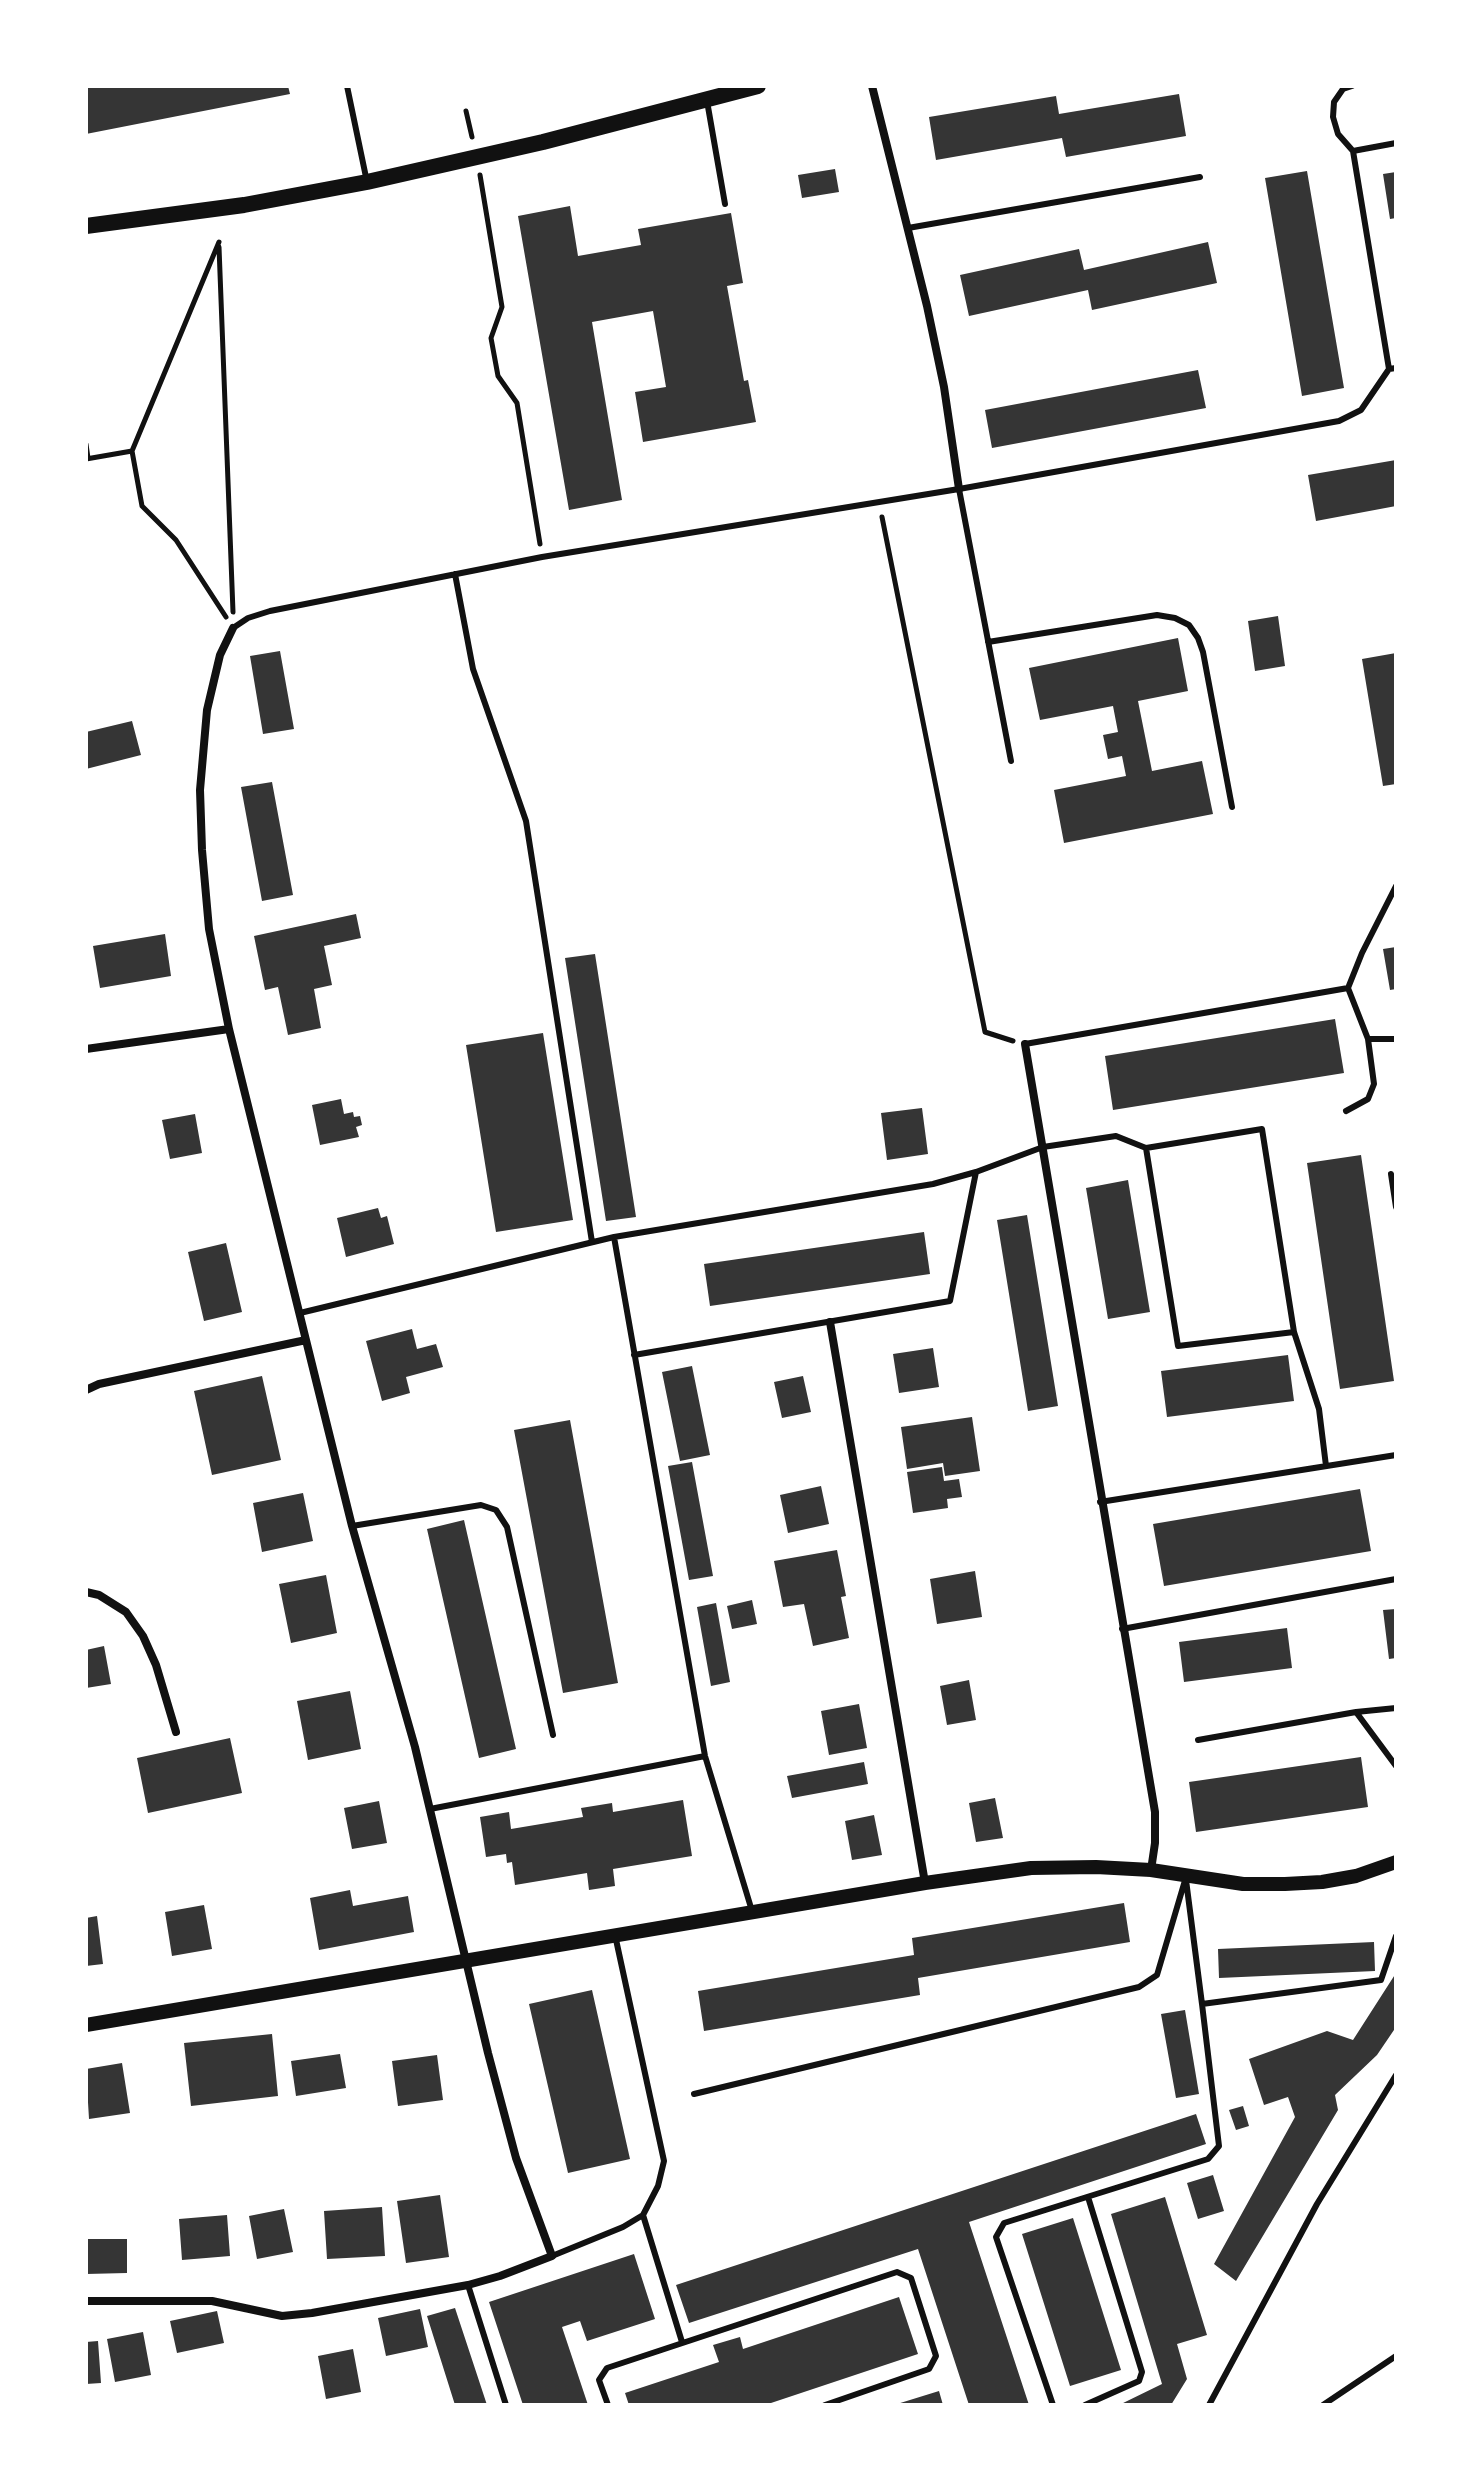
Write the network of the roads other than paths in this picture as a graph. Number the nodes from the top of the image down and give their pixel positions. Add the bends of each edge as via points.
1 (347, 86) edge
2 (758, 86) edge
3 (872, 86) edge
4 (1352, 86) edge
5 (707, 99) junction
6 (1396, 143) edge
7 (1353, 151) junction
8 (1200, 177) dead end
9 (367, 182) junction
10 (725, 204) dead end
11 (86, 226) edge
12 (908, 228) junction
13 (1392, 369) edge
14 (959, 489) junction
15 (455, 574) junction
16 (233, 628) joint
17 (988, 642) junction
18 (1011, 761) dead end
19 (1232, 807) dead end
20 (1396, 886) edge
21 (1348, 988) junction
22 (229, 1029) junction
23 (1368, 1039) junction
24 (1396, 1039) edge
25 (1025, 1044) joint
26 (86, 1049) edge
27 (1346, 1111) dead end
28 (1043, 1147) junction
29 (1146, 1148) junction
30 (976, 1172) junction
31 (1391, 1174) dead end
32 (1396, 1207) edge
33 (614, 1237) junction
34 (592, 1242) junction
35 (300, 1313) junction
36 (830, 1322) junction
37 (1294, 1332) junction
38 (306, 1340) junction
39 (634, 1355) junction
40 (86, 1390) edge
41 (1396, 1455) edge
42 (1326, 1466) junction
43 (1100, 1502) junction
44 (352, 1526) junction
45 (1396, 1579) edge
46 (86, 1592) edge
47 (1122, 1629) junction
48 (1396, 1708) edge
49 (1356, 1712) junction
50 (176, 1732) dead end
51 (553, 1735) dead end
52 (1198, 1740) dead end
53 (705, 1756) junction
54 (1396, 1766) edge
55 (430, 1809) junction
56 (1396, 1862) edge
57 (1151, 1870) junction
58 (1186, 1877) junction
59 (925, 1883) junction
60 (752, 1913) junction
61 (615, 1935) junction
62 (1396, 1936) edge
63 (466, 1960) junction
64 (1202, 2004) junction
65 (86, 2025) edge
66 (1396, 2075) edge
67 (694, 2094) dead end
68 (1088, 2197) junction
69 (643, 2215) junction
70 (552, 2256) junction
71 (468, 2285) junction
72 (86, 2301) edge
73 (682, 2342) junction
74 (1396, 2356) edge
75 (506, 2405) edge
76 (608, 2405) edge
77 (825, 2405) edge
78 (1053, 2405) edge
79 (1085, 2405) edge
80 (1209, 2405) edge
81 (1323, 2405) edge

1 - 9 lane
2 - 5 main road
3 - 12 street
4 - 7 lane via 1334,102 1333,117 1338,134
5 - 9 main road
5 - 10 lane
6 - 7 lane
7 - 13 lane
8 - 12 lane
9 - 11 main road
12 - 14 street via 944,387
13 - 14 lane via 1361,410 1339,421
14 - 15 lane
14 - 17 lane
15 - 16 lane via 270,611
15 - 34 lane via 473,669 526,821
16 - 22 street via 220,655 207,710 200,790 209,929
17 - 18 lane
17 - 19 lane via 1157,615 1189,625 1203,652
20 - 21 lane
21 - 23 lane
21 - 25 lane
22 - 26 street
22 - 35 street
23 - 24 lane
23 - 27 lane via 1374,1084 1368,1099
25 - 28 street
28 - 29 lane via 1116,1136
28 - 30 lane
28 - 43 street
29 - 37 lane via 1178,1346
29 - 37 lane via 1262,1129
30 - 33 lane via 933,1184
30 - 36 lane via 950,1301
31 - 32 lane
33 - 34 lane
33 - 39 lane
34 - 35 lane
35 - 38 street
36 - 39 lane
36 - 59 street
37 - 42 lane via 1319,1409
38 - 40 street
38 - 44 street
39 - 53 lane
41 - 42 lane
42 - 43 lane
43 - 47 street
44 - 51 lane via 481,1505 496,1510 507,1527
44 - 55 street
45 - 47 lane
46 - 50 street via 126,1612 143,1636
47 - 57 street via 1155,1812
48 - 49 lane
49 - 52 lane
49 - 54 lane
53 - 55 lane
53 - 60 lane
55 - 63 street
56 - 58 street via 1322,1882 1243,1884
57 - 58 street
57 - 59 street via 1031,1868
58 - 64 lane
58 - 67 lane via 1157,1975 1139,1987
59 - 60 street
60 - 61 street
61 - 63 street
61 - 69 lane via 664,2161
62 - 64 lane via 1381,1980
63 - 65 street
63 - 70 street via 516,2158
64 - 68 lane via 1219,2146 1208,2159
66 - 80 lane via 1317,2204
68 - 78 lane via 1004,2223 996,2237
68 - 79 lane via 1142,2372 1139,2381
69 - 70 lane
69 - 73 lane
70 - 71 street
71 - 72 street via 282,2316 212,2301
71 - 75 lane
73 - 76 lane via 607,2368 599,2380
73 - 77 lane via 897,2272 911,2278 936,2356 929,2369
74 - 81 lane

